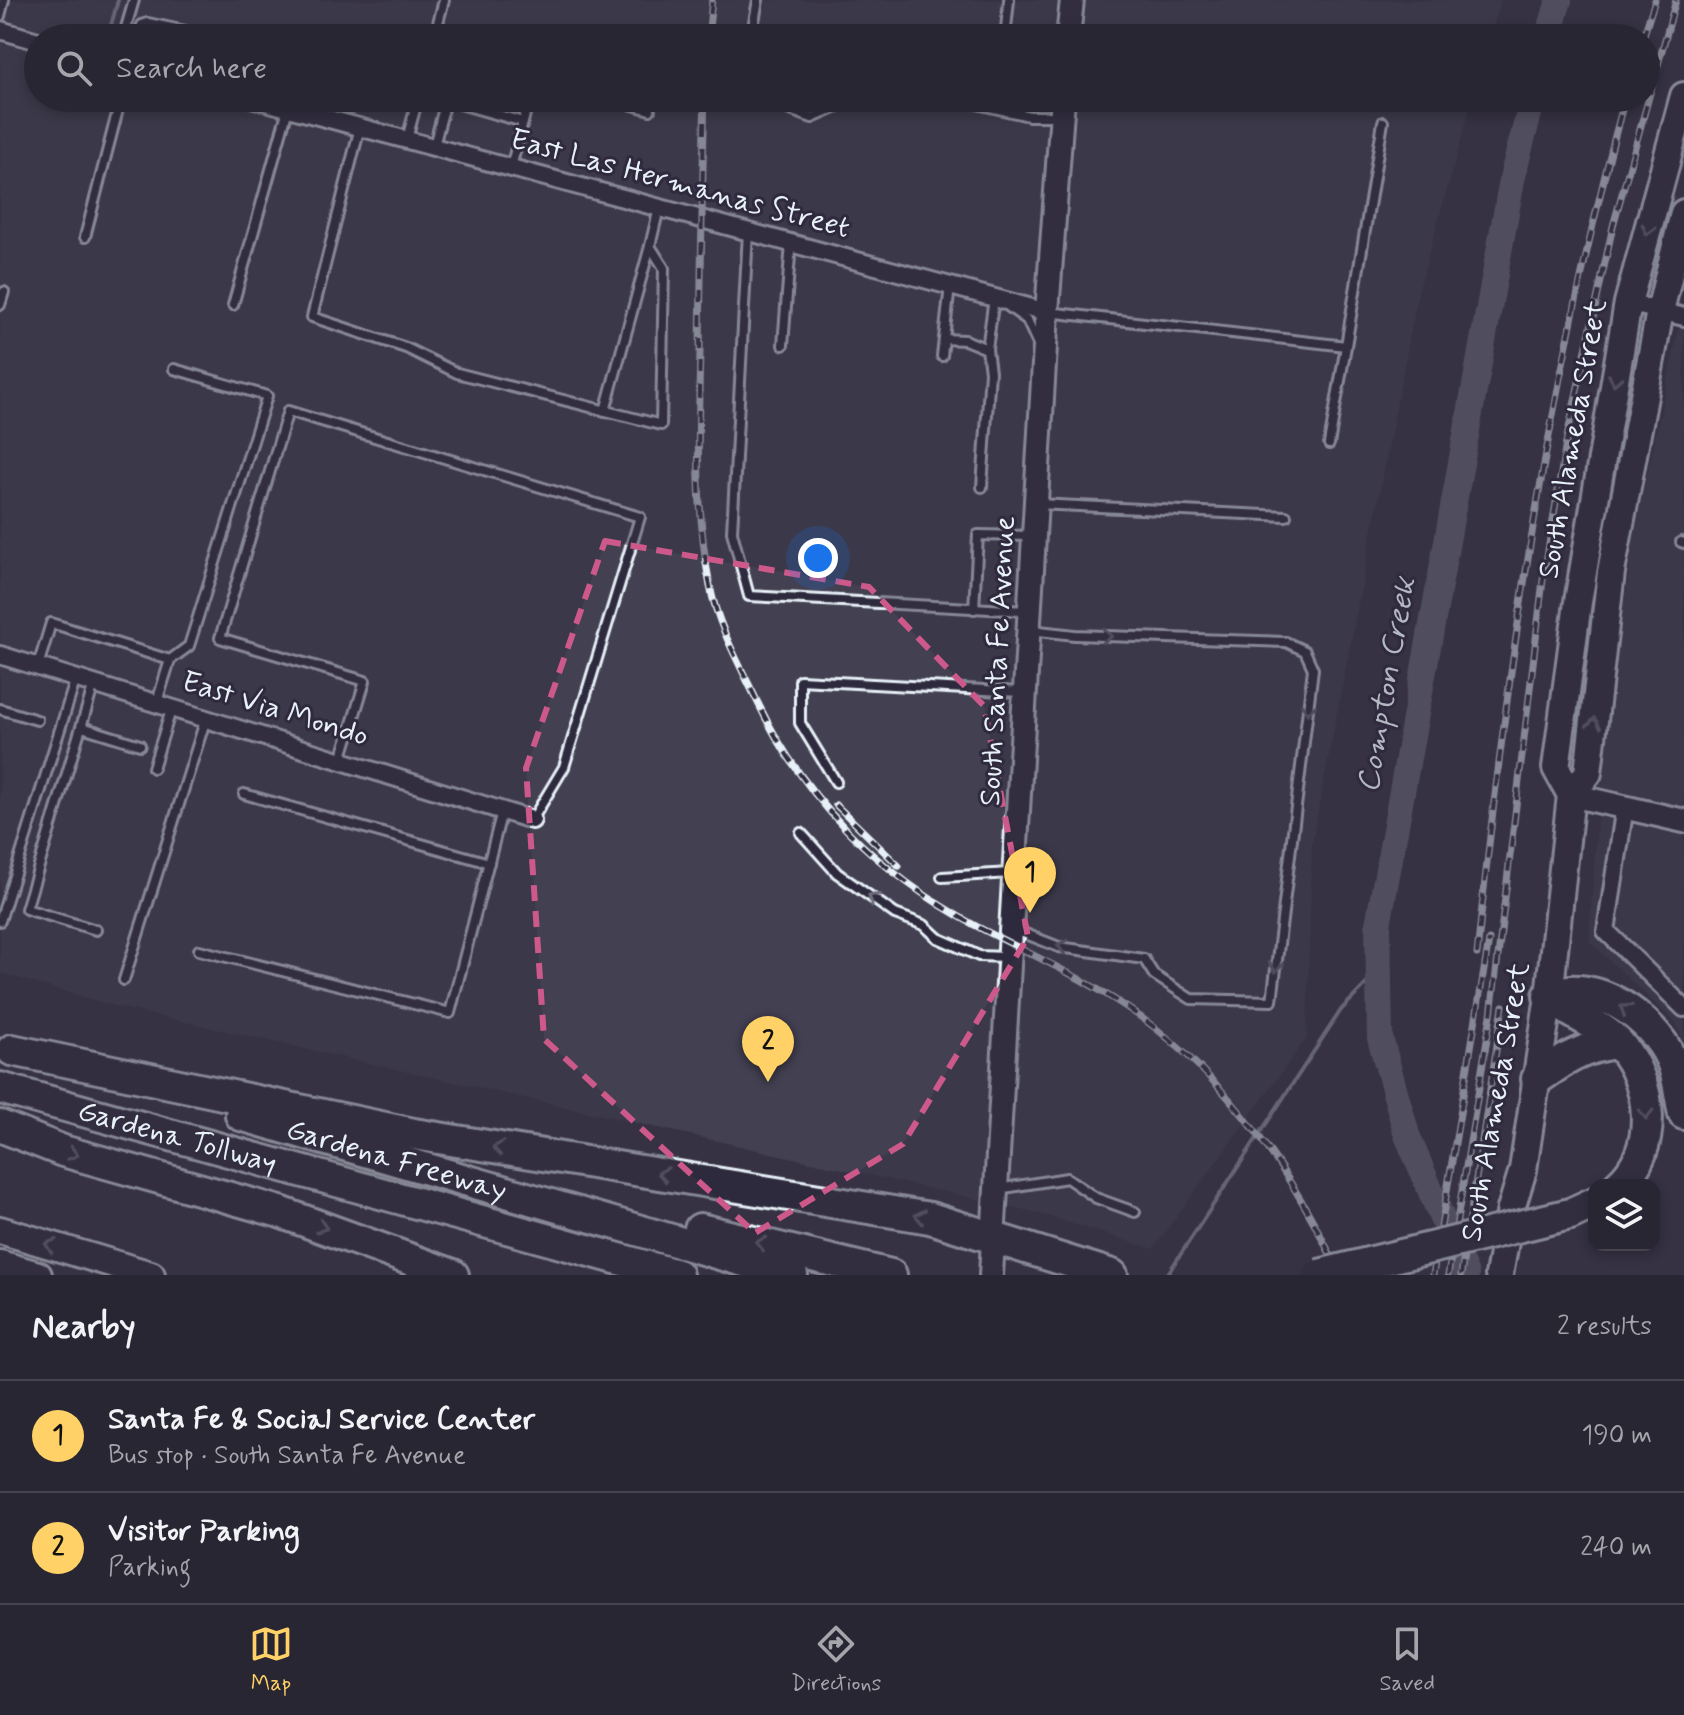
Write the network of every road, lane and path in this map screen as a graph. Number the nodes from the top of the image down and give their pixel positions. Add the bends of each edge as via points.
1 (4, 0) edge
2 (134, 0) edge
3 (444, 0) edge
4 (758, 0) edge
5 (1009, 0) edge
6 (1072, 0) edge
7 (0, 16) edge
8 (127, 24) edge
9 (438, 24) edge
10 (754, 24) edge
11 (1006, 24) edge
12 (1069, 24) edge
13 (0, 30) edge
14 (24, 37) edge
15 (1684, 96) edge
16 (117, 112) edge
17 (287, 112) edge
18 (316, 112) edge
19 (414, 112) edge
20 (443, 112) edge
21 (488, 112) edge
22 (526, 112) edge
23 (796, 112) edge
24 (826, 112) edge
25 (1012, 112) edge
26 (1044, 112) edge
27 (1063, 112) edge
28 (523, 122) junction
29 (1383, 122) dead end
30 (360, 127) junction
31 (407, 140) junction
32 (433, 147) junction
33 (511, 168) junction
34 (659, 208) junction
35 (1684, 213) edge
36 (748, 232) junction
37 (85, 237) dead end
38 (791, 243) junction
39 (650, 246) junction
40 (950, 286) junction
41 (4, 292) dead end
42 (996, 298) junction
43 (1628, 303) junction
44 (0, 305) edge
45 (233, 305) dead end
46 (1047, 312) junction
47 (1672, 314) edge
48 (944, 339) junction
49 (783, 345) dead end
50 (1346, 346) junction
51 (987, 349) junction
52 (942, 356) dead end
53 (1044, 366) junction
54 (174, 369) dead end
55 (605, 411) junction
56 (1329, 444) dead end
57 (982, 487) dead end
58 (1037, 504) junction
59 (1286, 516) dead end
60 (1035, 536) junction
61 (974, 609) junction
62 (1030, 621) junction
63 (0, 655) edge
64 (170, 660) junction
65 (38, 666) junction
66 (76, 678) junction
67 (95, 683) junction
68 (1026, 692) junction
69 (165, 704) junction
70 (0, 709) edge
71 (206, 717) junction
72 (37, 720) dead end
73 (82, 727) junction
74 (140, 745) dead end
75 (341, 760) junction
76 (153, 768) dead end
77 (836, 782) dead end
78 (244, 794) dead end
79 (1571, 795) junction
80 (1625, 806) junction
81 (503, 811) junction
82 (532, 820) joint
83 (1684, 821) edge
84 (801, 833) dead end
85 (489, 863) junction
86 (1016, 873) junction
87 (942, 877) dead end
88 (0, 921) edge
89 (1013, 929) junction
90 (96, 930) dead end
91 (199, 950) dead end
92 (1011, 957) junction
93 (124, 980) dead end
94 (1549, 996) junction
95 (1684, 1008) edge
96 (1618, 1043) junction
97 (6, 1048) edge
98 (1537, 1079) junction
99 (0, 1088) edge
100 (0, 1107) edge
101 (1684, 1114) edge
102 (0, 1126) edge
103 (417, 1165) junction
104 (1623, 1179) edge
105 (998, 1189) junction
106 (1582, 1208) edge
107 (1135, 1212) dead end
108 (0, 1230) edge
109 (995, 1236) junction
110 (0, 1264) edge
111 (38, 1275) edge
112 (151, 1275) edge
113 (453, 1275) edge
114 (623, 1275) edge
115 (677, 1275) edge
116 (792, 1275) edge
117 (891, 1275) edge
118 (991, 1275) edge
119 (1112, 1275) edge
120 (1319, 1275) edge
121 (1499, 1275) edge

1 - 7 lane
2 - 8 lane
3 - 9 lane
4 - 10 lane
5 - 11 lane
6 - 12 main road
13 - 14 street
15 -> 43 main road, South Alameda Street
16 - 37 lane
17 - 45 lane
18 - 30 street, East Las Hermanas Street
19 - 31 lane
20 - 32 lane
21 - 28 lane
22 - 28 lane
23 - 24 lane via 812,118
25 - 26 lane
27 - 46 main road, South Santa Fe Avenue
28 - 33 lane
29 - 50 lane
30 - 31 street, East Las Hermanas Street
30 - 55 lane via 312,317 406,348 457,373
31 - 32 street, East Las Hermanas Street
32 - 33 street, East Las Hermanas Street
33 - 34 street, East Las Hermanas Street
34 - 36 street, East Las Hermanas Street
34 - 39 lane
35 - 47 main road, South Alameda Street
36 - 38 street, East Las Hermanas Street
36 - 61 lane via 732,532 749,596
38 - 40 street, East Las Hermanas Street
38 - 49 lane
39 - 55 lane
39 - 55 lane via 664,268 661,425
40 - 42 street, East Las Hermanas Street
40 - 48 lane
41 - 44 lane
42 - 46 street, East Las Hermanas Street
42 - 51 lane
42 - 53 lane via 1030,324
43 - 47 street
43 -> 79 main road, South Alameda Street via 1556,768
46 - 50 lane
46 - 53 main road, South Santa Fe Avenue
79 -> 47 main road, South Alameda Street via 1588,773 1611,572
48 - 51 lane
48 - 52 lane
50 - 56 lane
51 - 57 lane
53 - 58 main road, South Santa Fe Avenue
54 - 64 lane via 267,396 189,646
58 - 59 lane
58 - 60 main road, South Santa Fe Avenue
60 - 61 lane via 978,535
60 - 62 main road, South Santa Fe Avenue
61 - 62 lane
62 - 68 main road, South Santa Fe Avenue
62 -> 89 lane via 1075,635 1286,642 1305,651 1313,669 1272,1001 1191,999 1154,975 1144,959 1059,947
63 - 65 street, East Via Mondo
64 - 65 lane via 51,623
64 - 69 lane
65 - 66 street, East Via Mondo
66 - 67 street, East Via Mondo
66 - 88 lane
67 - 69 street, East Via Mondo
67 - 73 lane
68 - 77 lane via 800,680 800,723
68 - 86 main road, South Santa Fe Avenue
69 - 71 street, East Via Mondo
69 - 76 lane
70 - 72 lane
71 - 75 street, East Via Mondo
71 - 93 lane
73 - 74 lane
73 - 90 lane via 26,909
75 - 81 street, East Via Mondo
75 - 82 lane via 365,681 220,638 288,411 640,517 564,767
78 - 85 lane
79 - 80 main road
79 - 94 main road, South Alameda Street
80 - 83 main road
80 - 95 street via 1606,931
81 - 82 street, East Via Mondo
81 - 85 lane
92 -> 84 lane via 979,956 895,914 837,873
85 - 91 lane via 450,1013
86 - 87 lane
86 - 89 main road, South Santa Fe Avenue
89 - 92 main road, South Santa Fe Avenue
92 - 105 main road, South Santa Fe Avenue
94 - 96 highway
94 - 98 main road, South Alameda Street
101 -> 94 highway via 1671,1059 1646,1025 1610,999 1590,993 1560,991
96 - 98 highway via 1574,1053
96 -> 104 highway via 1635,1066 1646,1111 1646,1138
97 - 103 highway, Gardena Freeway
109 -> 97 highway via 866,1205 414,1134
98 - 121 main road, South Alameda Street
99 - 115 highway, Gardena Tollway
100 - 114 highway, Gardena Freeway
102 -> 113 highway via 63,1151 280,1212
103 - 116 highway, Gardena Freeway
117 -> 103 highway
105 - 107 lane via 1067,1178 1096,1198
105 - 109 main road, South Santa Fe Avenue
106 - 120 highway, bridge
112 -> 108 main road
109 - 118 main road, South Santa Fe Avenue
109 - 119 highway
110 - 111 main road

